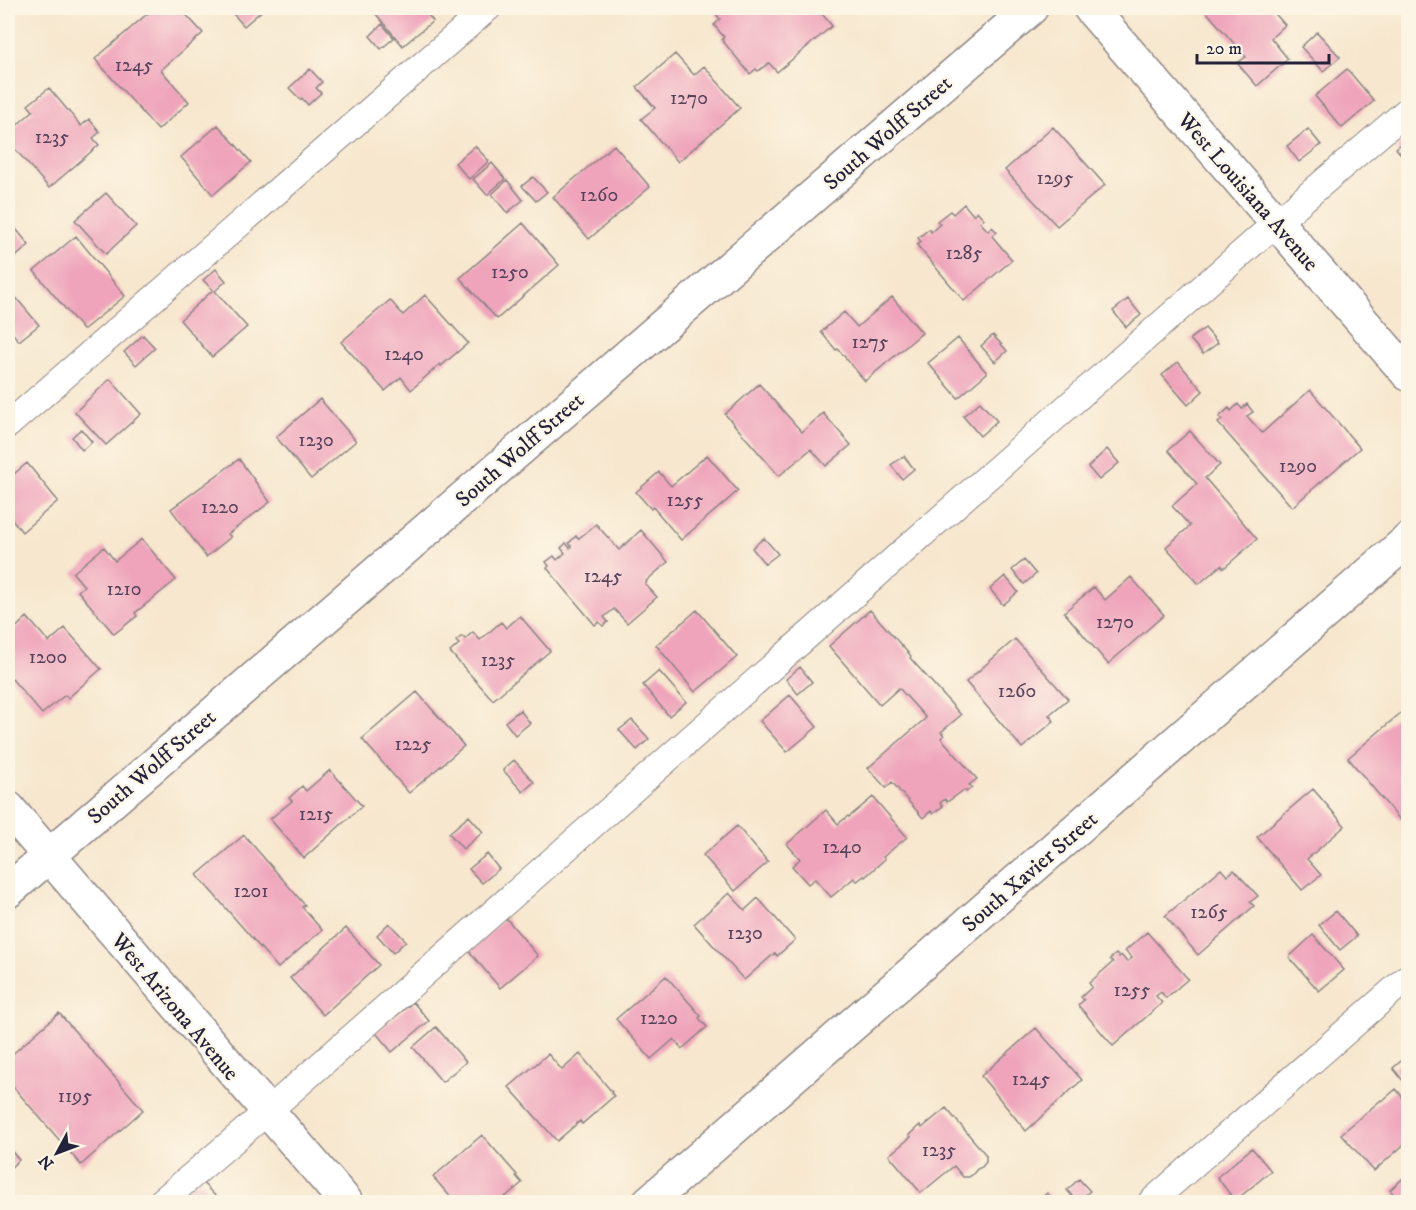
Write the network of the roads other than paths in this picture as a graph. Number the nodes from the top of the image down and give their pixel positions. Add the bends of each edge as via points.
1 (488, 8) edge
2 (1031, 8) edge
3 (1090, 8) edge
4 (1408, 110) edge
5 (1277, 222) junction
6 (1408, 374) edge
7 (8, 425) edge
8 (1408, 540) edge
9 (8, 808) edge
10 (48, 855) junction
11 (8, 891) edge
12 (1408, 977) edge
13 (267, 1112) junction
14 (161, 1203) edge
15 (346, 1203) edge
16 (649, 1203) edge
17 (1151, 1203) edge

1 - 7 lane
2 - 10 street, South Wolff Street
3 - 5 street, West Louisiana Avenue
4 - 5 lane
5 - 6 street, West Louisiana Avenue
5 - 13 lane
8 - 16 street, South Xavier Street
9 - 10 street, West Arizona Avenue
10 - 11 street, South Wolff Street
10 - 13 street, West Arizona Avenue
12 - 17 lane
13 - 14 lane
13 - 15 street, West Arizona Avenue

